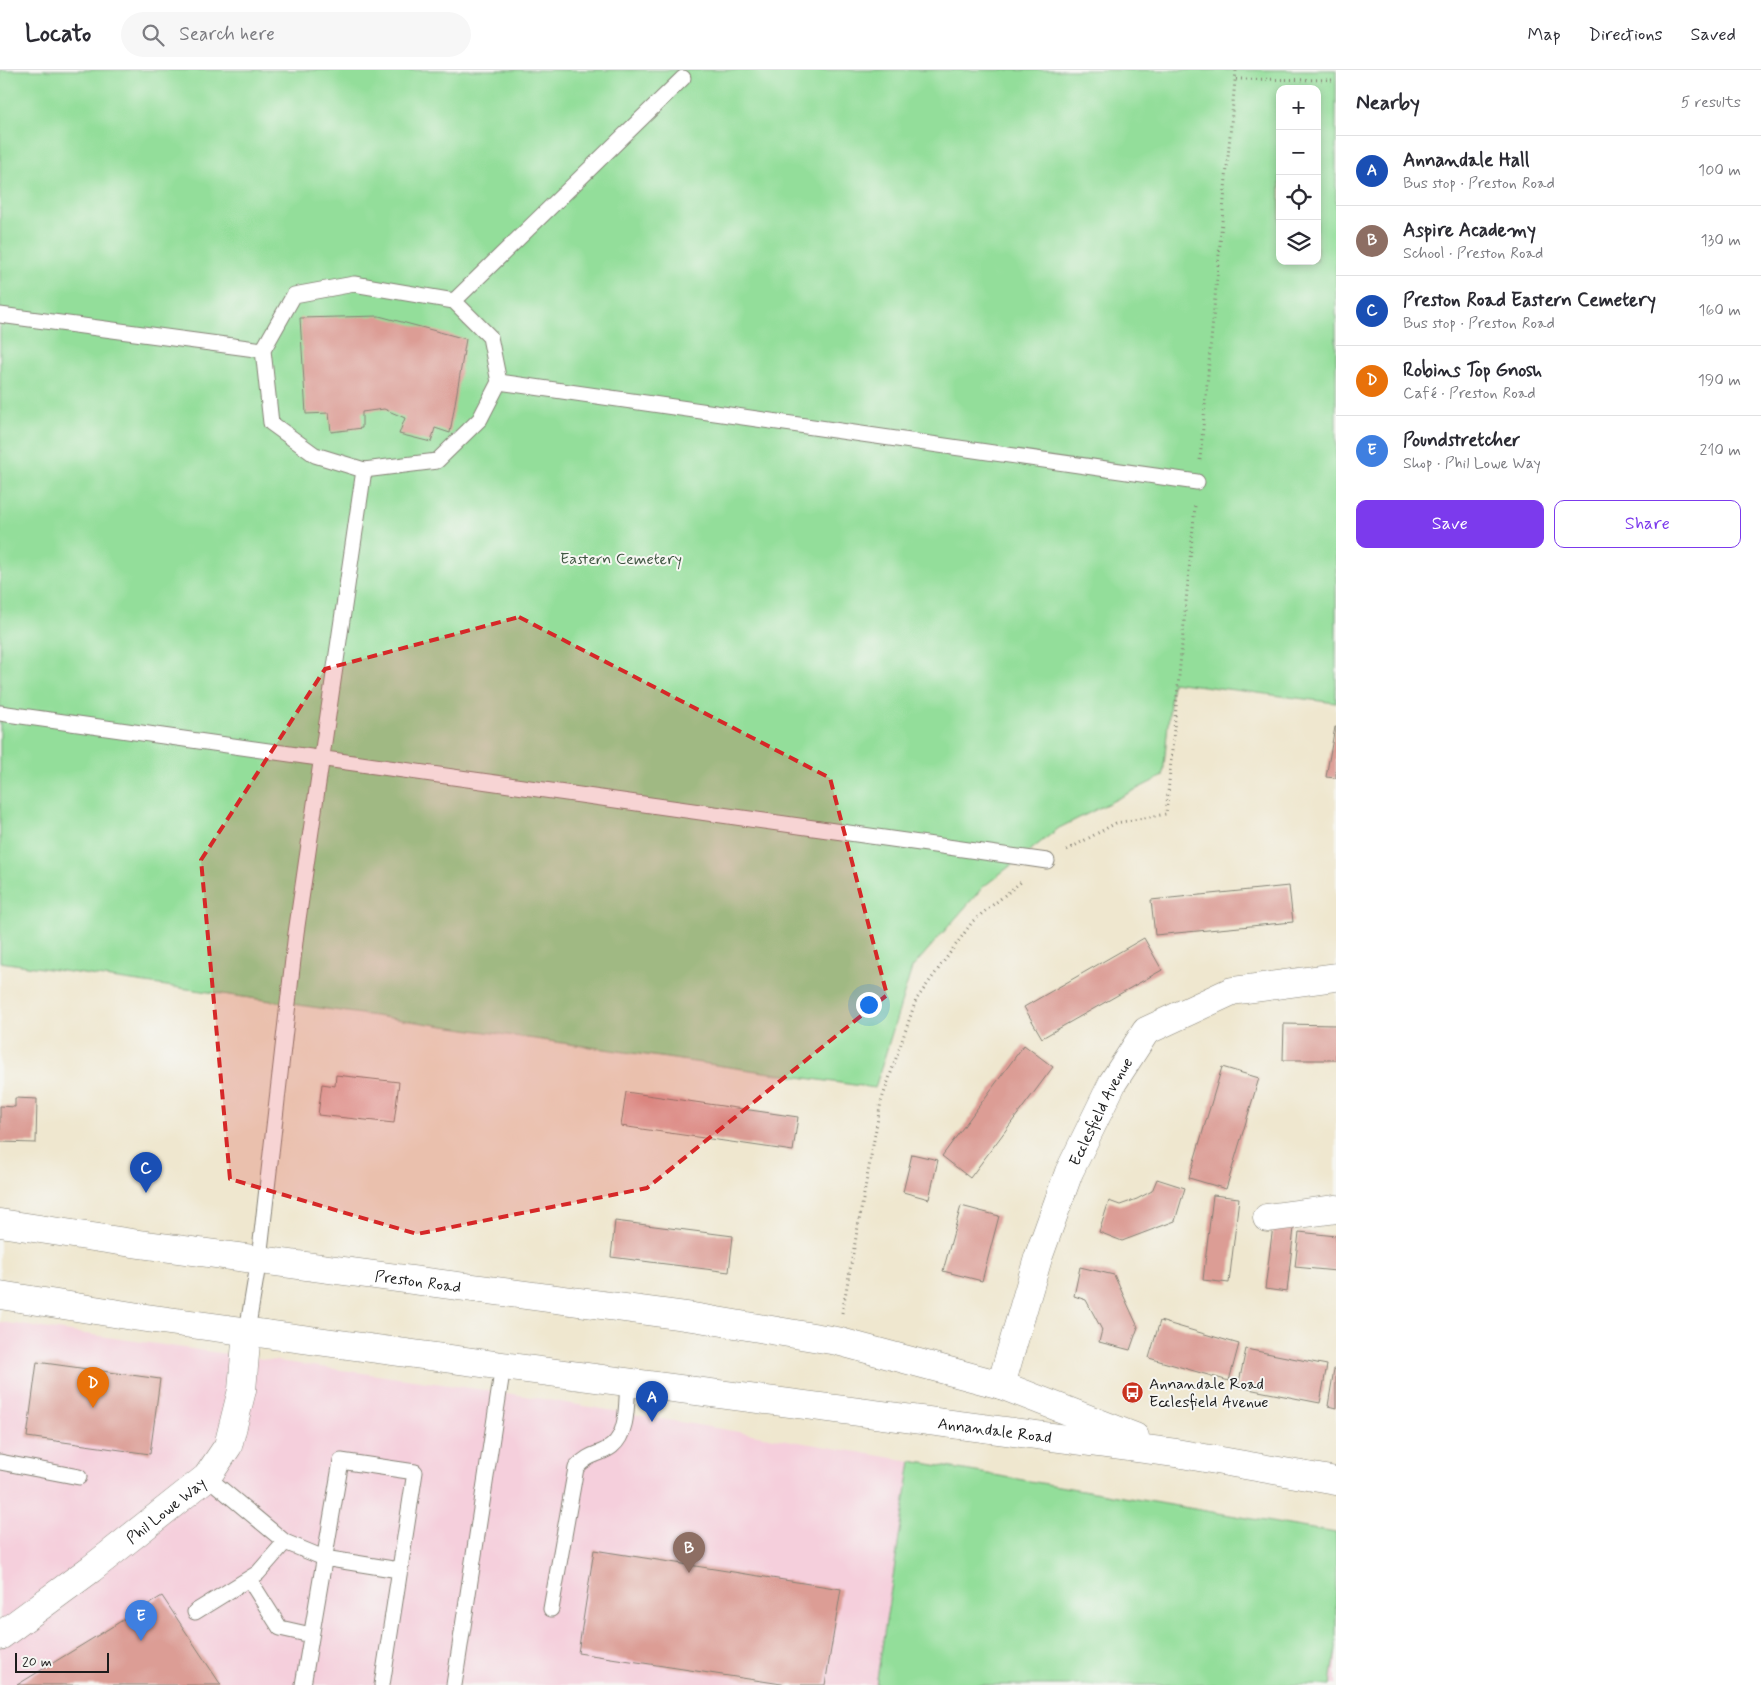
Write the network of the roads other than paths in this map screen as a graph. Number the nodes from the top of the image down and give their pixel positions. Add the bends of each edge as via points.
1 (684, 78) dead end
2 (454, 301) junction
3 (0, 315) edge
4 (263, 350) junction
5 (499, 382) junction
6 (364, 470) junction
7 (1198, 482) road end
8 (0, 713) edge
9 (322, 757) junction
10 (1047, 861) road end
11 (1336, 977) edge
12 (1336, 1209) edge
13 (1266, 1218) dead end
14 (0, 1223) edge
15 (259, 1259) junction
16 (0, 1295) edge
17 (247, 1332) junction
18 (837, 1341) joint
19 (503, 1366) junction
20 (628, 1382) junction
21 (1001, 1385) junction
22 (1176, 1453) junction
23 (0, 1462) edge
24 (79, 1477) dead end
25 (207, 1477) junction
26 (1336, 1481) edge
27 (285, 1542) junction
28 (324, 1558) junction
29 (399, 1570) junction
30 (249, 1579) junction
31 (552, 1609) dead end
32 (195, 1612) dead end
33 (311, 1635) junction
34 (0, 1636) edge
35 (303, 1685) edge
36 (382, 1685) edge
37 (454, 1685) edge

1 - 2 lane
2 - 4 lane via 354,284 294,295
2 - 5 lane via 490,336
3 - 4 lane
4 - 6 lane via 271,423 315,455
5 - 6 lane via 480,419 437,461
5 - 7 lane
6 - 9 lane
8 - 9 lane
9 - 10 lane
9 - 15 lane via 296,933
11 - 21 street, Ecclesfield Avenue via 1232,991 1146,1031 1113,1082 1069,1172 1038,1258
12 - 13 street
14 - 15 street, Preston Road
15 - 17 lane
15 - 18 street, Preston Road via 693,1317
16 - 17 street
17 - 19 street
17 - 25 street, Phil Lowe Way via 242,1390 228,1446
18 - 21 street, Annandale Road
19 - 20 street
19 - 37 lane
20 - 22 street, Annandale Road
20 - 31 lane via 624,1429 612,1446 584,1459 576,1468
21 - 22 street, Annandale Road
22 - 26 street, Annandale Road
23 - 24 lane
25 - 27 lane
25 - 34 street, Phil Lowe Way
27 - 28 lane
27 - 30 lane
28 - 29 lane
28 - 29 lane via 341,1461 414,1472
28 - 33 lane
29 - 36 lane
30 - 32 lane
30 - 33 lane via 280,1628
33 - 35 lane

